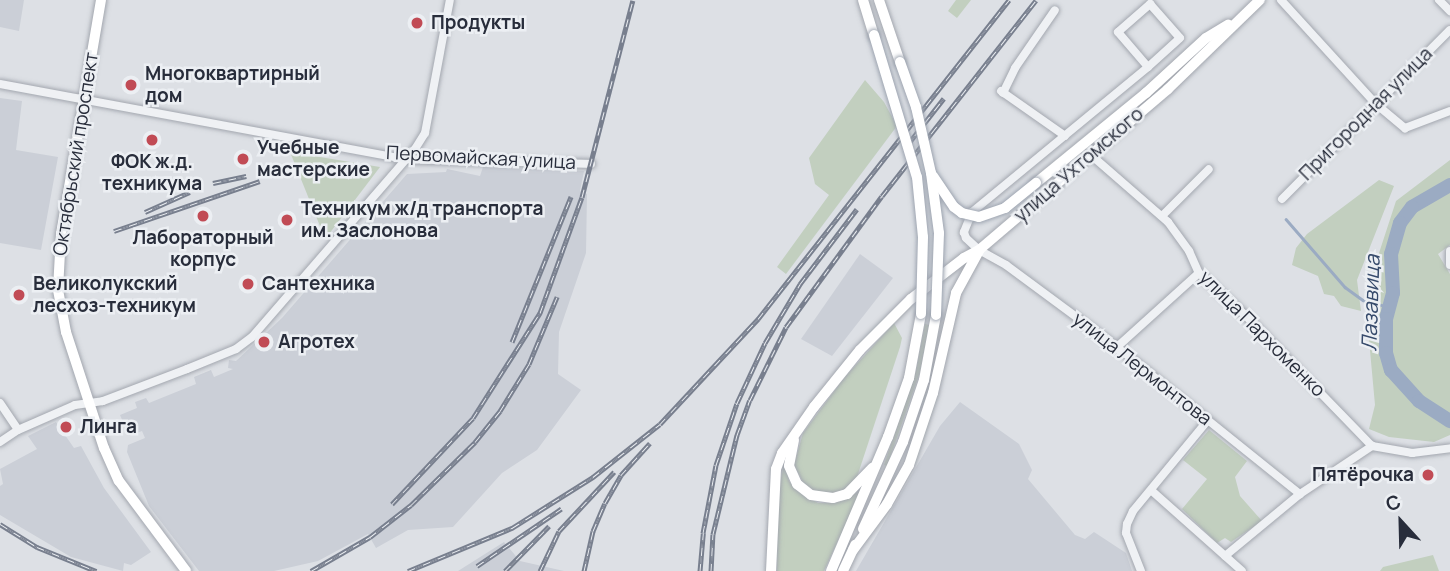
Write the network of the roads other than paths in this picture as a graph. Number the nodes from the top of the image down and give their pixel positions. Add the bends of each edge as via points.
1 (101, 0) edge
2 (450, 0) edge
3 (863, 0) edge
4 (879, 0) edge
5 (1260, 0) edge
6 (1281, 0) edge
7 (1439, 0) edge
8 (1055, 10) dead end
9 (1450, 11) edge
10 (1240, 17) junction
11 (1450, 30) edge
12 (1148, 67) junction
13 (0, 84) edge
14 (84, 99) junction
15 (1376, 104) junction
16 (1450, 111) edge
17 (1065, 136) junction
18 (1091, 155) junction
19 (405, 159) junction
20 (591, 164) dead end
21 (1209, 169) dead end
22 (931, 173) junction
23 (1282, 199) dead end
24 (1162, 216) junction
25 (979, 250) junction
26 (1450, 252) edge
27 (1450, 265) edge
28 (1199, 273) junction
29 (1117, 347) junction
30 (0, 403) edge
31 (88, 403) junction
32 (1208, 420) junction
33 (799, 428) junction
34 (18, 430) junction
35 (0, 442) edge
36 (1372, 446) junction
37 (1450, 448) edge
38 (881, 456) junction
39 (1152, 491) junction
40 (1300, 494) junction
41 (853, 550) junction
42 (1225, 556) junction
43 (186, 571) edge
44 (771, 571) edge
45 (831, 571) edge
46 (843, 571) edge
47 (1141, 571) edge
48 (1242, 571) edge

1 - 14 main road, Октябрьский проспект
2 - 19 street via 425,133
3 - 38 main road, bridge via 917,177 923,237 921,314 909,378
4 - 22 main road, bridge via 916,107
5 - 10 main road, улица Ухтомского
6 - 15 street
7 - 9 street
8 - 17 street via 1002,92
10 - 18 main road, улица Ухтомского via 1168,89
10 - 22 main road, bridge via 1206,38 1005,208 979,217 962,213
11 - 15 street, Пригородная улица
12 - 12 street via 1118,32 1150,4 1180,38
12 - 17 street
13 - 14 street, Первомайская улица
14 - 19 street, Первомайская улица
14 - 31 main road, Октябрьский проспект via 61,234 58,290
15 - 16 street via 1405,128
15 - 23 street, Пригородная улица
17 - 25 street via 972,212 964,232
18 - 24 street, улица Пархоменко
18 - 25 main road, улица Ухтомского
19 - 20 street, Первомайская улица
19 - 31 street via 252,337 236,349 187,369
21 - 24 street
22 - 41 main road, bridge via 939,233 936,315 923,380 903,442
24 - 28 street, улица Пархоменко via 1189,250
25 - 29 street, улица Лермонтова
25 - 33 main road, улица Ухтомского via 890,318
25 - 41 main road via 956,293 933,393 909,465
26 - 27 street
28 - 29 street
28 - 36 street, улица Пархоменко
29 - 32 street, улица Лермонтова
30 - 34 street
31 - 34 street
31 - 43 main road, Октябрьский проспект via 119,481
32 - 39 street
32 - 40 street, улица Лермонтова
33 - 38 main road via 789,466 797,484 811,495 833,498 847,494
33 - 44 main road, улица Ухтомского via 776,469
34 - 35 street
36 - 37 street via 1412,453
36 - 40 street
38 - 45 main road
39 - 42 street
39 - 47 street via 1127,524 1126,533
40 - 42 street
41 - 46 main road
42 - 48 street

